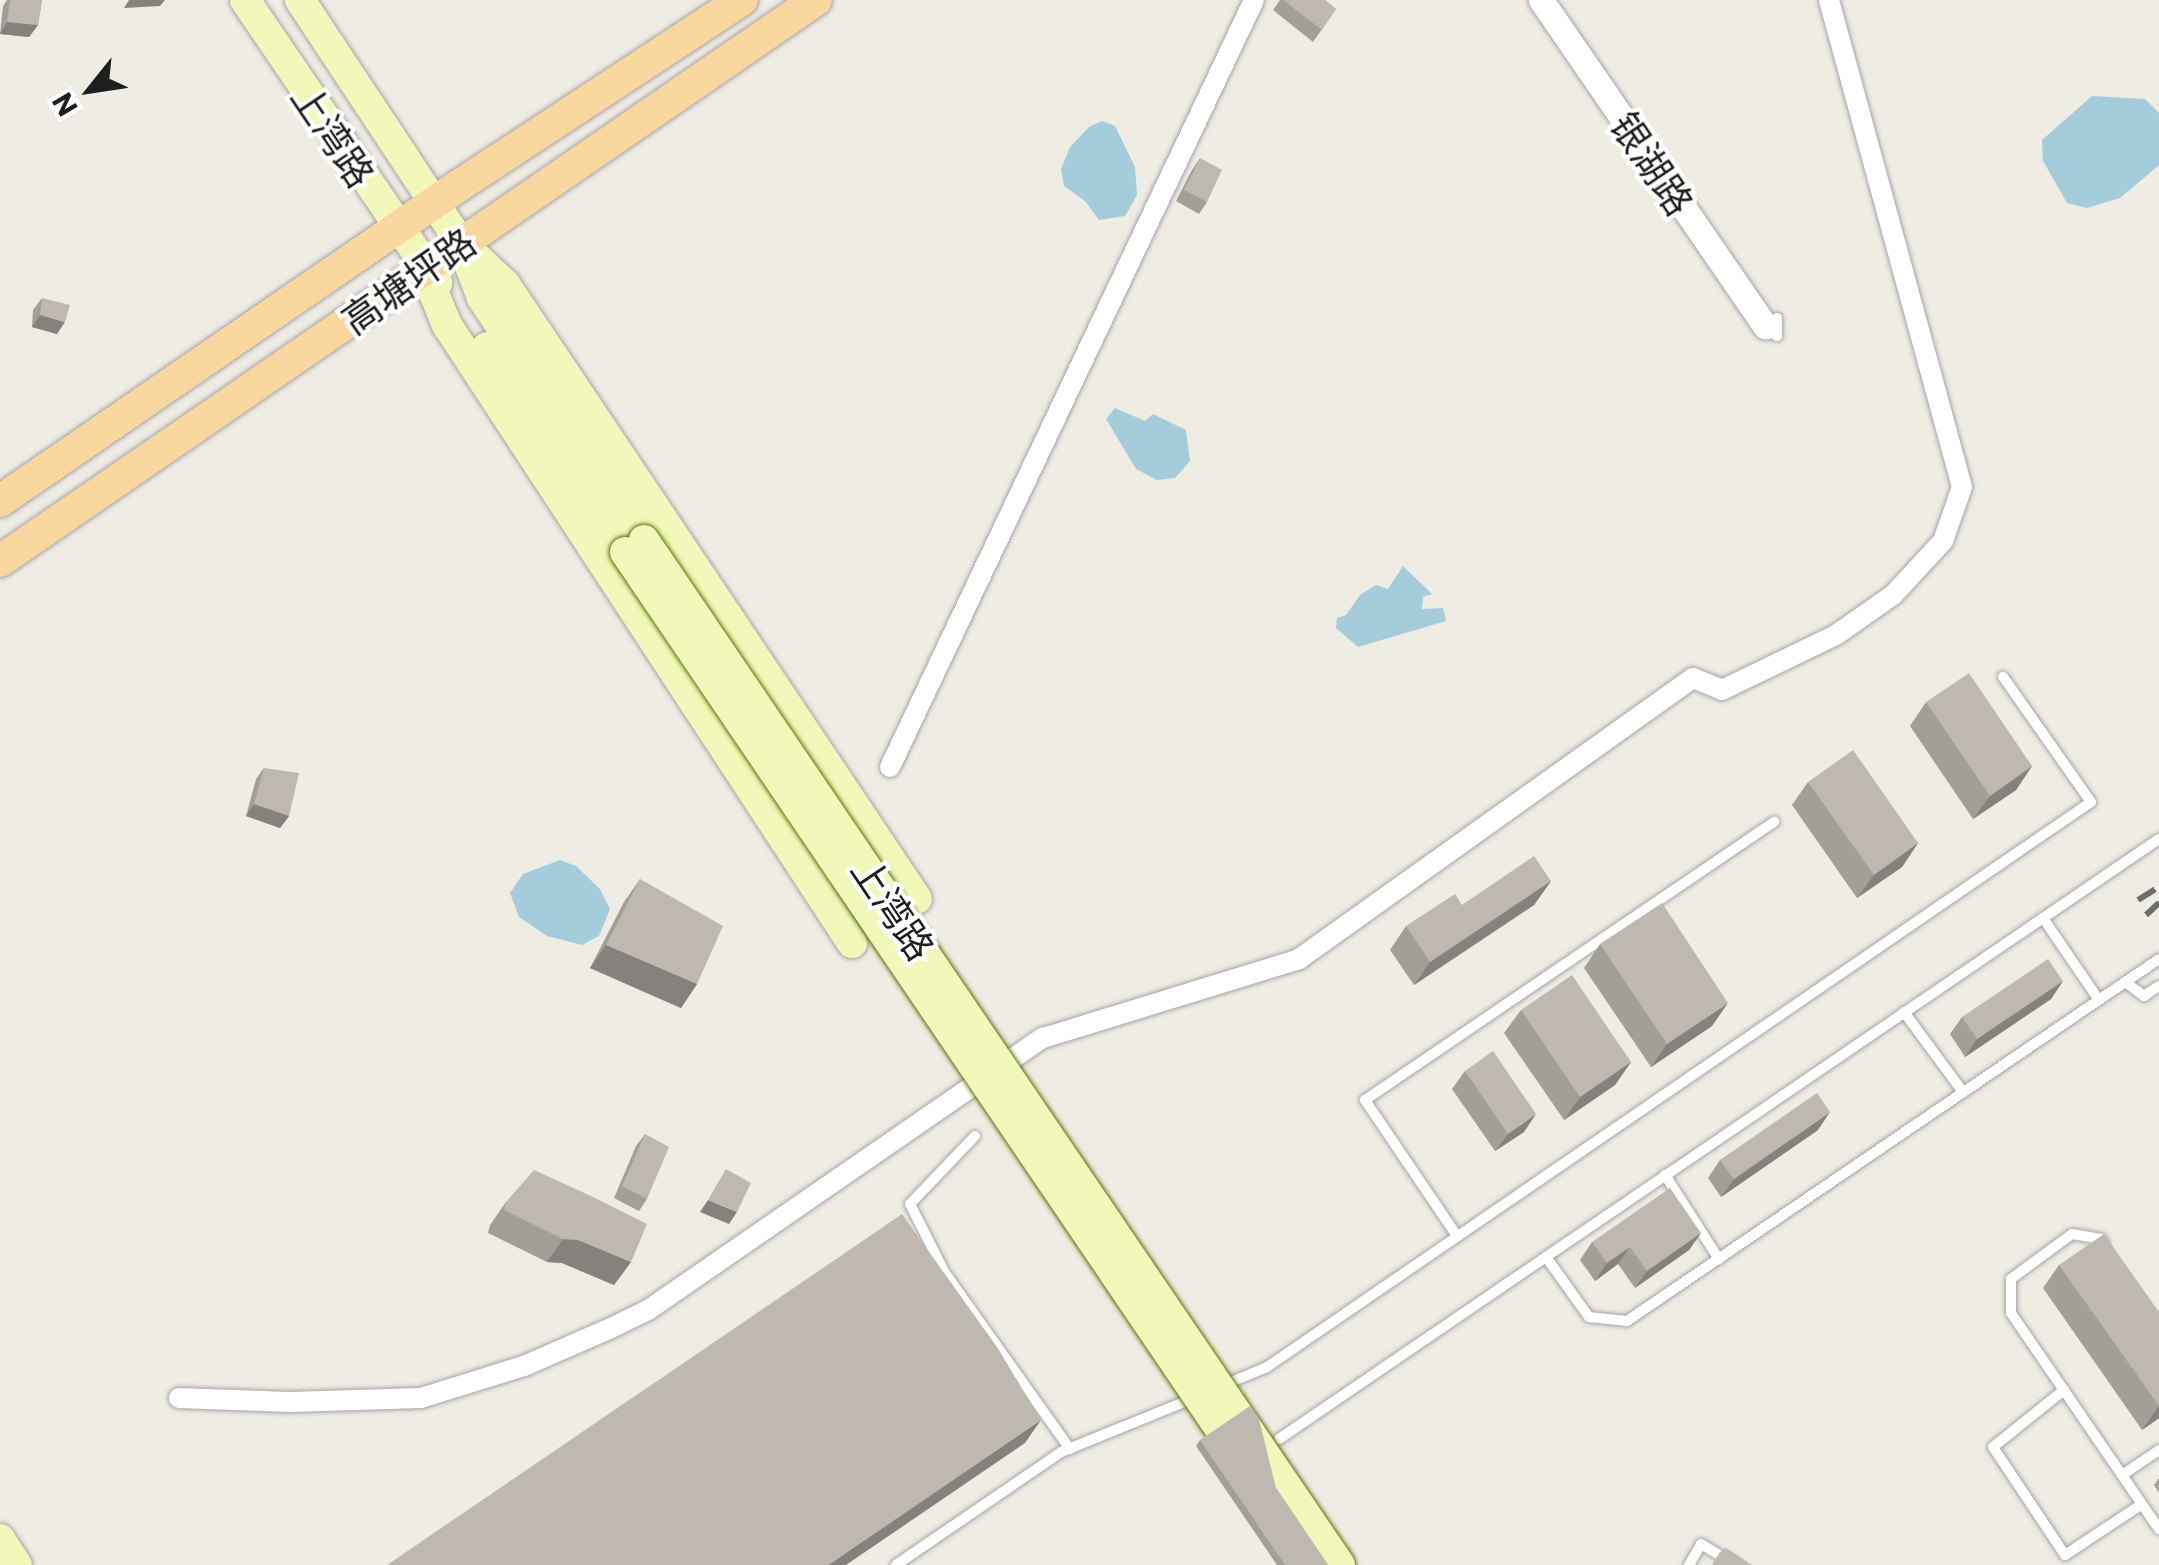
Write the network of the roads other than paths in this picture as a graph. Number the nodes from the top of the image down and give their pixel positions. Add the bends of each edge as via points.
1 (245, 0) edge
2 (300, 0) edge
3 (742, 0) edge
4 (816, 0) edge
5 (1254, 0) edge
6 (1541, 0) edge
7 (1558, 0) edge
8 (1829, 0) edge
9 (434, 202) junction
10 (397, 228) junction
11 (462, 243) junction
12 (424, 269) junction
13 (0, 501) edge
14 (634, 546) junction
15 (0, 562) edge
16 (2003, 676) dead end
17 (890, 767) dead end
18 (1774, 822) dead end
19 (2159, 838) edge
20 (917, 899) joint
21 (2043, 918) junction
22 (852, 943) joint
23 (2159, 959) edge
24 (2125, 982) junction
25 (2159, 986) edge
26 (2098, 1000) junction
27 (1904, 1012) junction
28 (1963, 1092) junction
29 (974, 1136) dead end
30 (1666, 1175) junction
31 (1458, 1236) junction
32 (2110, 1252) edge
33 (1546, 1257) junction
34 (1719, 1258) junction
35 (2064, 1390) junction
36 (179, 1398) dead end
37 (1279, 1439) dead end
38 (1070, 1449) junction
39 (2159, 1450) edge
40 (2122, 1475) junction
41 (2142, 1504) junction
42 (2159, 1529) edge
43 (0, 1539) edge
44 (17, 1565) edge
45 (896, 1565) edge
46 (1313, 1565) edge
47 (1340, 1565) edge
48 (1690, 1565) edge
49 (1736, 1565) edge

1 - 10 main road, 上湾路
2 - 9 main road, 上湾路
3 - 9 main road, 高塘坪路
4 - 11 main road, 高塘坪路
5 - 17 street
6 - 7 street, 银湖路 via 1770,322
8 - 36 street via 1962,487 1943,542 1893,595 1836,635 1722,690 1693,678 1299,959 1044,1038 648,1310 611,1328 524,1366 421,1398
9 - 10 main road, 高塘坪路
9 - 11 main road, 上湾路
10 - 12 main road, 上湾路
10 - 13 main road, 高塘坪路
11 - 12 main road, 高塘坪路
11 - 14 main road, 上湾路 via 482,298
11 - 20 main road, 上湾路 via 505,284
12 - 14 main road, 上湾路 via 463,312
12 - 15 main road, 高塘坪路
12 - 22 main road, 上湾路 via 447,325
14 - 46 main road, 上湾路, bridge
14 - 47 main road, 上湾路, bridge
16 - 31 lane via 2090,802
18 - 31 lane via 1365,1100
19 - 21 lane
20 - 22 lane via 914,910 870,942
21 - 26 lane
21 - 27 lane
23 - 24 lane
24 - 25 lane via 2144,996
24 - 26 lane
26 - 28 lane
27 - 28 lane
27 - 30 lane
28 - 34 lane
29 - 38 lane via 910,1204 945,1273
30 - 33 lane
30 - 34 lane
31 - 38 lane via 1267,1367
32 - 35 lane via 2100,1238 2072,1234 2011,1279 2011,1312
33 - 34 lane via 1589,1317 1627,1321
33 - 37 lane
35 - 40 lane
35 - 41 lane via 1993,1447 2065,1555
38 - 45 lane
39 - 40 lane
40 - 41 lane
41 - 42 lane
43 - 44 main road
48 - 49 lane via 1701,1544

